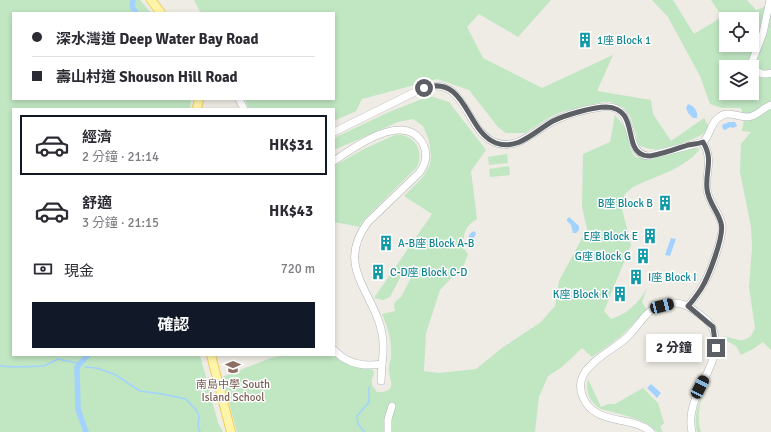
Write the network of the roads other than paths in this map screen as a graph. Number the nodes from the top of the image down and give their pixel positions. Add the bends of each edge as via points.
1 (151, 0) edge
2 (770, 0) edge
3 (160, 12) edge
4 (771, 73) edge
5 (771, 105) edge
6 (335, 132) edge
7 (703, 142) junction
8 (335, 159) edge
9 (688, 306) junction
10 (335, 351) edge
11 (211, 356) edge
12 (382, 364) junction
13 (382, 382) dead end
14 (392, 406) dead end
15 (231, 432) edge
16 (388, 432) edge
17 (651, 432) edge
18 (692, 432) edge

1 - 3 main road
2 - 4 street via 763,33 752,62 758,72
5 - 7 street via 751,117 722,115 714,122
6 - 7 street via 421,89 437,87 456,94 482,133 501,144 520,142 563,117 606,107 624,115 635,148 643,155 652,156
7 - 9 street via 709,158 707,192 722,230 707,278
8 - 12 street via 368,140 397,129 406,130 416,136 425,150 426,158 422,170 368,222 355,249 357,275 381,328
9 - 17 street via 672,303 652,310 622,341 592,363 582,379 583,397 594,411 612,419 642,426
9 - 18 street via 713,327 716,348 714,360 692,409
10 - 12 street via 356,364
11 - 15 main road
12 - 13 street
14 - 16 street

